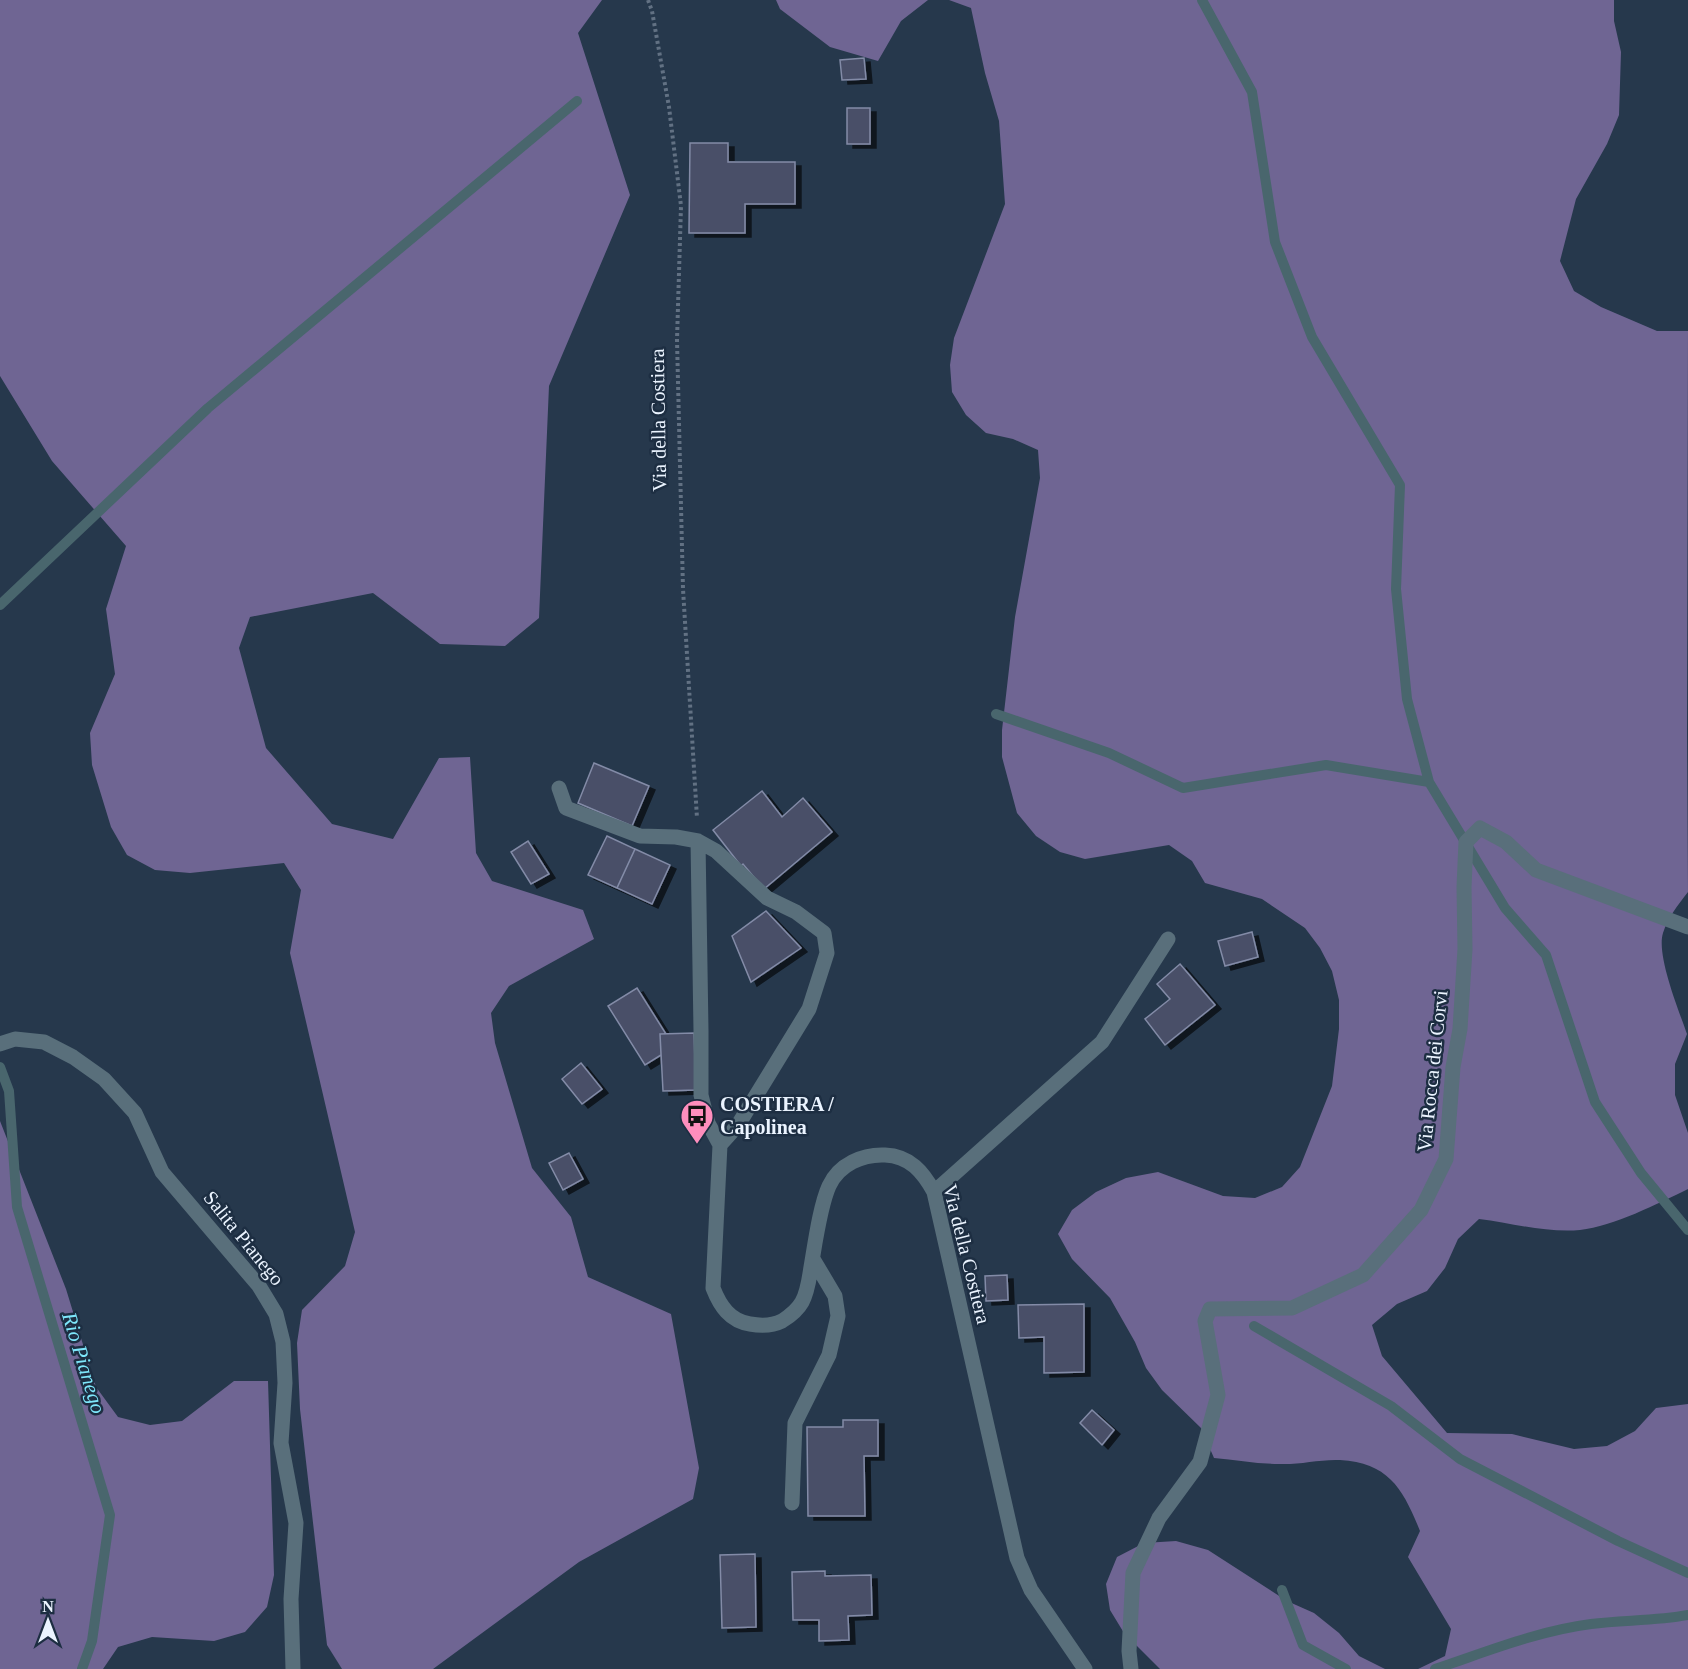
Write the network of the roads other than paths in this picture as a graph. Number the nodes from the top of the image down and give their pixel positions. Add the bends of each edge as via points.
1 (559, 788) dead end
2 (698, 841) junction
3 (1688, 927) edge
4 (1168, 939) dead end
5 (0, 1044) edge
6 (720, 1145) junction
7 (934, 1192) junction
8 (813, 1259) junction
9 (792, 1503) dead end
10 (293, 1669) edge
11 (1086, 1669) edge
12 (1131, 1669) edge

1 - 2 street via 566,808 640,836
2 - 6 street via 701,1095 708,1123
2 - 6 street via 716,851 767,898 796,912 824,933 827,953 809,1009 738,1125
3 - 12 street, Via Rocca dei Corvi via 1536,870 1506,842 1480,828 1466,842 1460,1029 1446,1159 1420,1210 1363,1275 1292,1308 1210,1309 1205,1321 1218,1395 1200,1462 1159,1518 1133,1573
4 - 7 street via 1102,1042
5 - 10 street, Salita Pianego via 15,1040 44,1042 104,1079 135,1113 162,1172 259,1286 276,1314 284,1352 281,1443 296,1523 291,1599
6 - 8 street, Via della Costiera via 713,1272 713,1288 719,1303 730,1316 744,1323 776,1324 801,1304
7 - 8 street, Via della Costiera via 925,1175 893,1155 874,1154 856,1159 840,1170 829,1185
7 - 11 street, Via della Costiera via 1017,1558 1031,1590
8 - 9 street via 835,1296 838,1316 829,1355 795,1423

